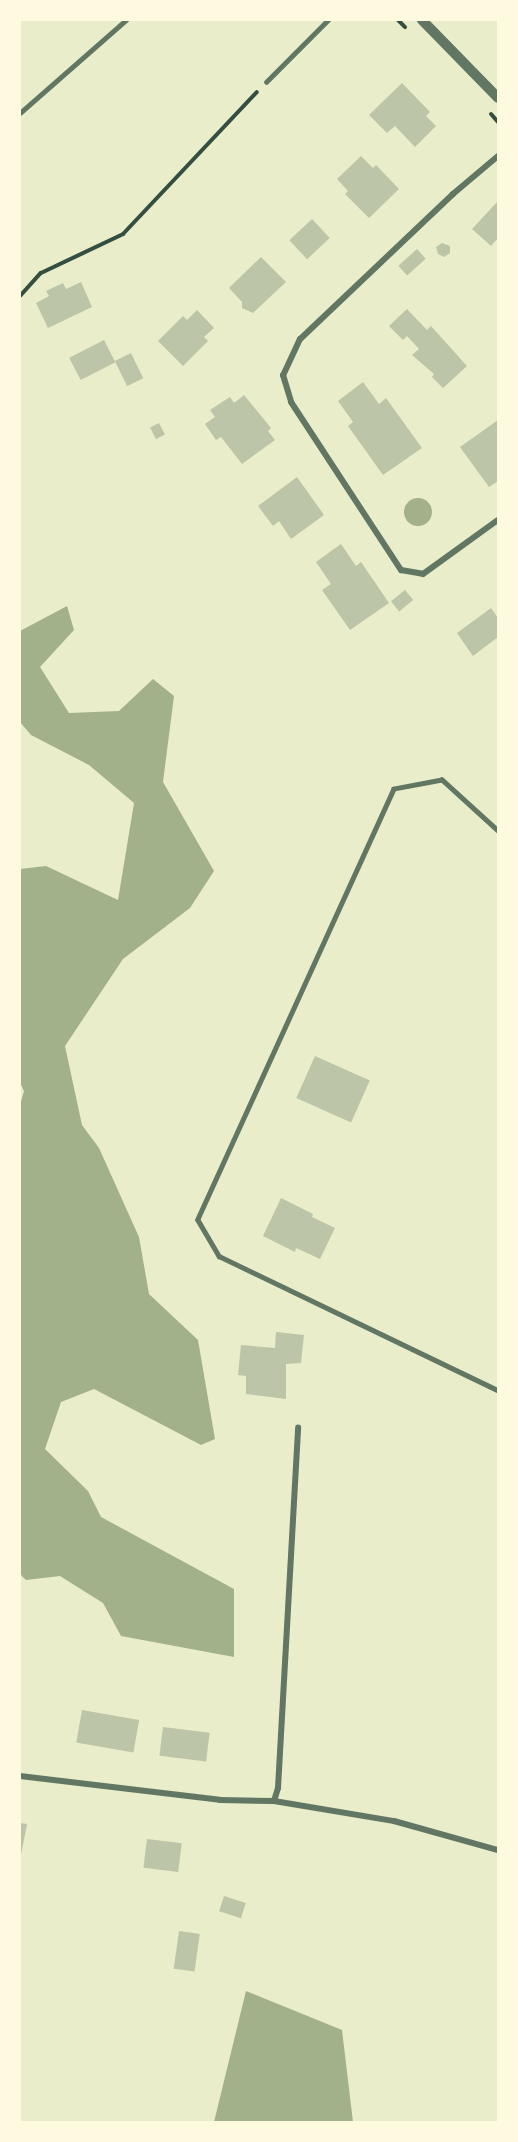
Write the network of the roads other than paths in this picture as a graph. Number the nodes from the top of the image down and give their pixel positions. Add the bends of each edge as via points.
1 (126, 20) edge
2 (424, 20) edge
3 (324, 21) edge
4 (266, 82) road end
5 (498, 98) edge
6 (20, 113) edge
7 (498, 156) edge
8 (498, 520) edge
9 (498, 831) edge
10 (498, 1390) edge
11 (298, 1428) dead end
12 (20, 1776) edge
13 (274, 1801) junction
14 (498, 1850) edge

1 - 6 lane
2 - 5 street
3 - 4 lane
7 - 8 street via 300,339 284,375 291,402 401,570 423,574
9 - 10 lane via 442,780 394,789 198,1220 219,1256
11 - 13 street via 278,1788
12 - 13 street via 220,1800
13 - 14 street via 394,1821

